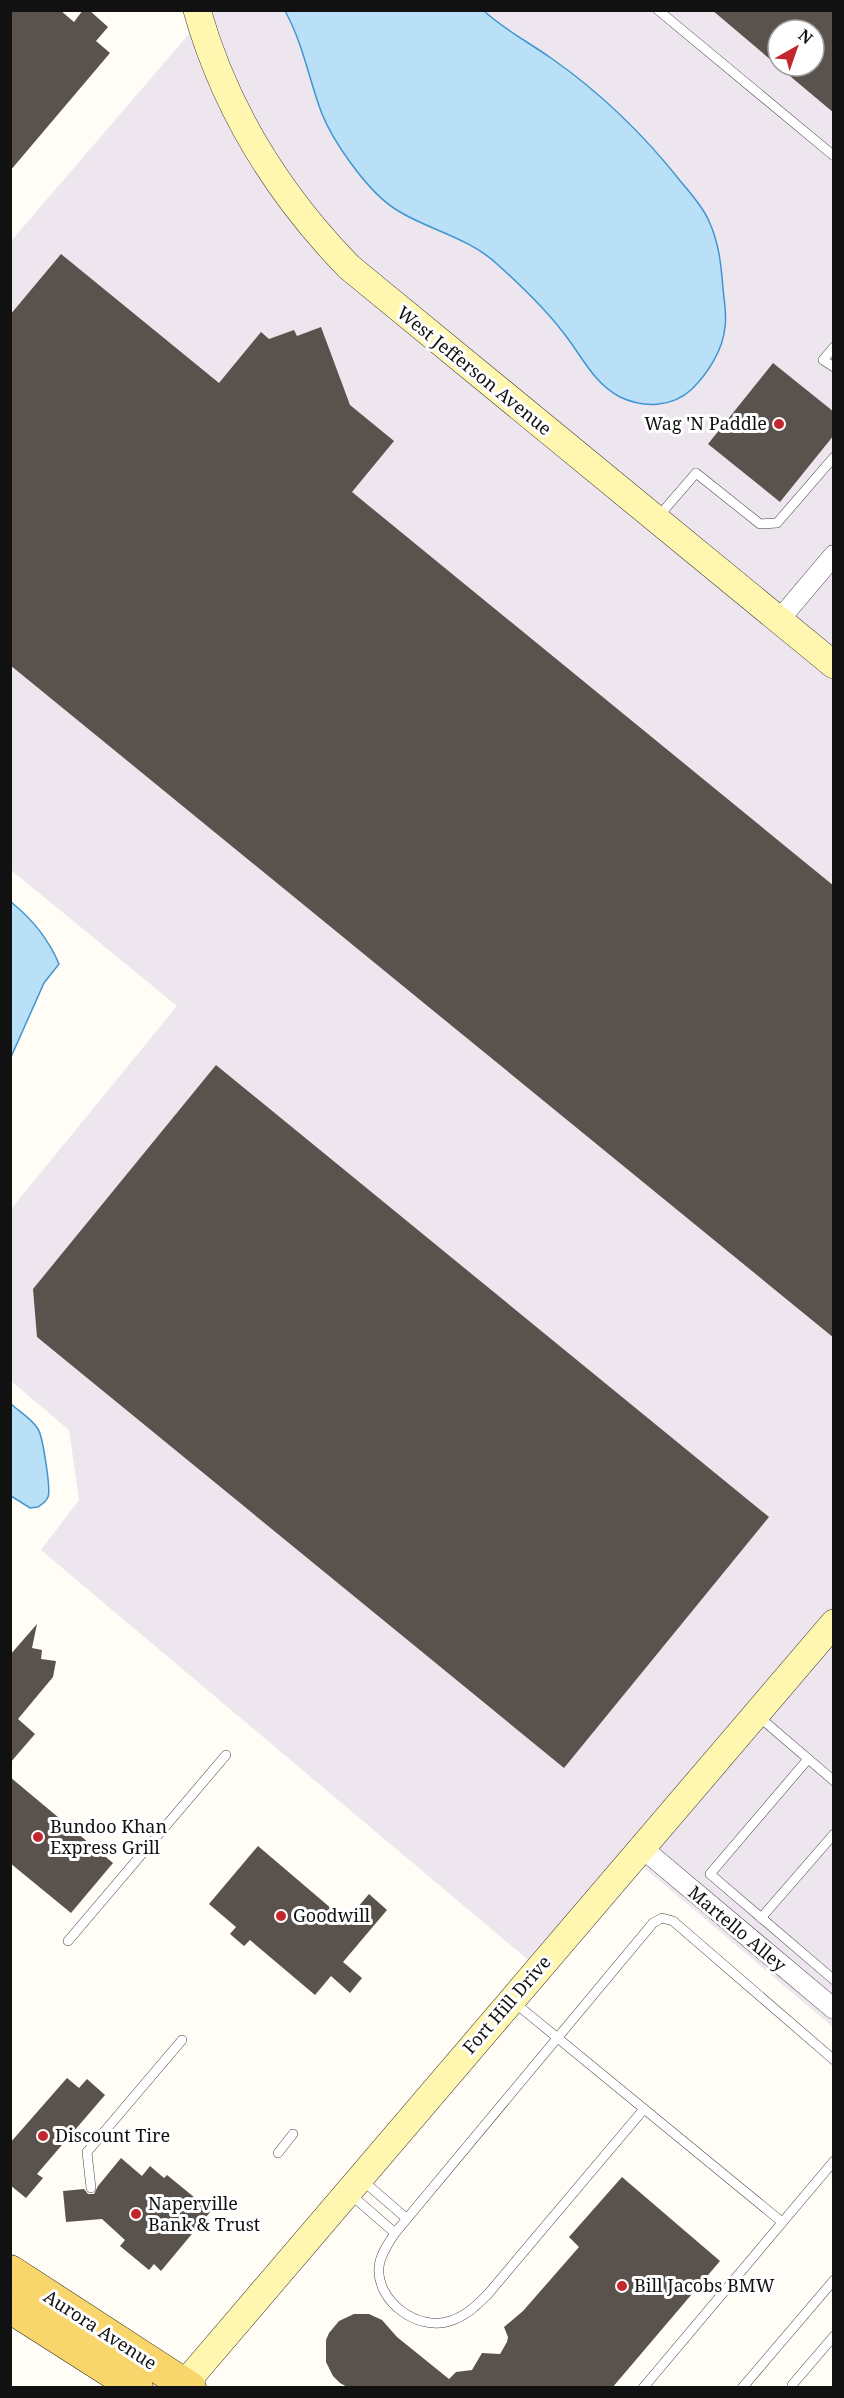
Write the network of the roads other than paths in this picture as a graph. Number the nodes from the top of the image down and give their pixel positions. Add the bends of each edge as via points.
1 (197, 10) edge
2 (658, 10) edge
3 (834, 156) edge
4 (834, 346) edge
5 (834, 368) edge
6 (834, 457) edge
7 (656, 520) junction
8 (834, 555) edge
9 (779, 620) junction
10 (834, 665) edge
11 (834, 1623) edge
12 (756, 1714) junction
13 (226, 1755) dead end
14 (808, 1759) junction
15 (834, 1781) edge
16 (834, 1834) edge
17 (641, 1848) junction
18 (761, 1918) junction
19 (68, 1941) dead end
20 (834, 1980) edge
21 (511, 2000) junction
22 (834, 2009) edge
23 (559, 2038) junction
24 (182, 2040) dead end
25 (834, 2060) edge
26 (644, 2109) junction
27 (293, 2134) dead end
28 (278, 2153) dead end
29 (834, 2161) edge
30 (353, 2184) junction
31 (91, 2188) dead end
32 (406, 2218) junction
33 (782, 2222) junction
34 (395, 2233) junction
35 (10, 2271) edge
36 (834, 2280) edge
37 (10, 2307) edge
38 (834, 2336) edge
39 (792, 2385) dead end
40 (185, 2386) edge
41 (137, 2388) edge
42 (643, 2388) edge
43 (742, 2388) edge

1 - 7 street, West Jefferson Avenue via 222,82 248,135 282,189 323,241 381,294
2 - 3 lane
4 - 5 lane via 823,360
6 - 7 lane via 777,523 760,524 696,473
7 - 9 street, West Jefferson Avenue
8 - 9 street
9 - 10 street, West Jefferson Avenue
11 - 12 street, Fort Hill Drive
12 - 14 lane
12 - 17 street, Fort Hill Drive
13 - 19 lane
14 - 15 lane
14 - 18 lane via 710,1874
16 - 18 lane
17 - 21 street, Fort Hill Drive
17 - 22 street, Martello Alley
18 - 20 lane
21 - 23 lane
21 - 30 street, Fort Hill Drive
23 - 25 lane via 652,1923 662,1918 673,1921
23 - 26 lane
23 - 32 lane
24 - 31 lane via 87,2152
26 - 33 lane
26 - 34 lane via 467,2314 431,2324 410,2317 392,2303 381,2286 379,2266
27 - 28 lane
29 - 33 lane
30 - 32 lane
30 - 34 lane
30 - 40 street, Fort Hill Drive
32 - 34 lane
33 - 42 lane
35 - 40 main road, Aurora Avenue
36 - 43 lane
37 - 41 main road, Aurora Avenue
38 - 39 lane

